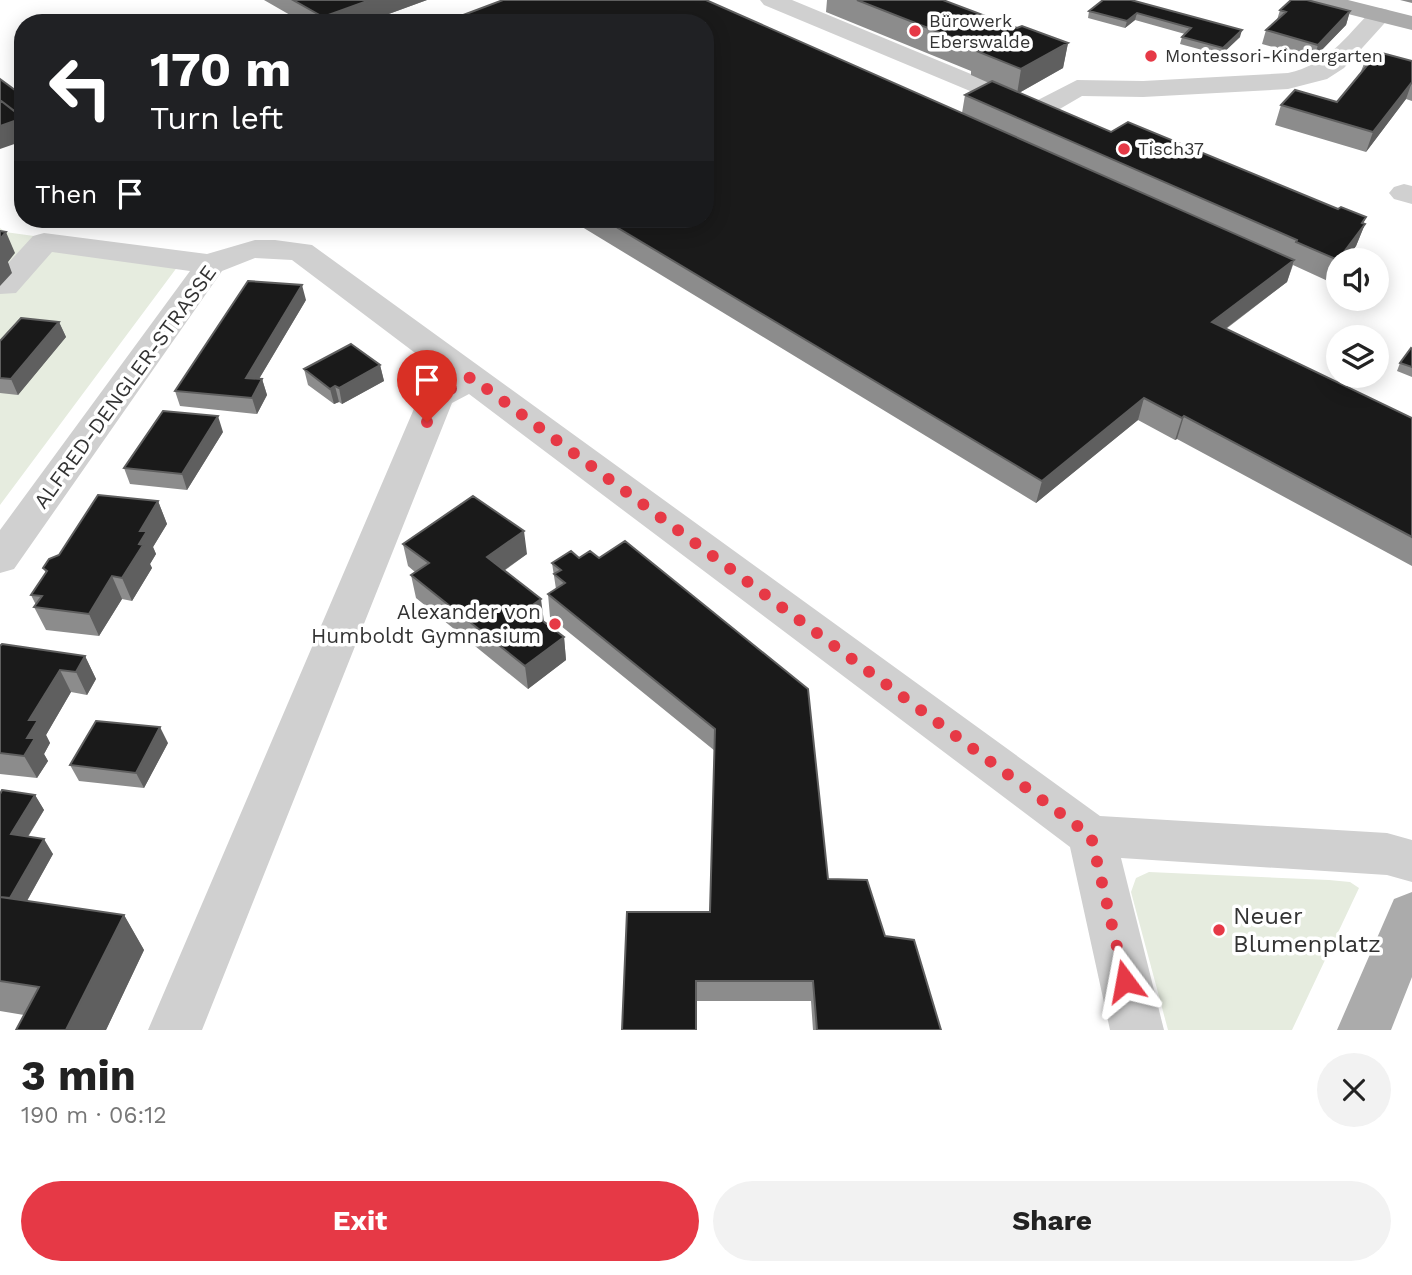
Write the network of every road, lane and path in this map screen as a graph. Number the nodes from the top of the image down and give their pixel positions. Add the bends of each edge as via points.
1 (772, 0) edge
2 (1320, 0) edge
3 (1380, 15) junction
4 (1412, 23) edge
5 (211, 264) junction
6 (1, 285) edge
7 (471, 377) junction
8 (3, 549) edge
9 (1091, 836) junction
10 (1412, 861) edge
11 (1412, 915) edge
12 (175, 1030) edge
13 (1137, 1030) edge
14 (1364, 1030) edge

1 - 3 street via 1037,111 1077,88 1288,81 1318,74 1335,64
2 - 3 main road
3 - 4 main road
5 - 6 street via 44,242 5,286
5 - 7 street, ALFRED-DENGLER-STRASSE via 239,250 270,247 301,252
5 - 8 street, ALFRED-DENGLER-STRASSE
7 - 9 street, ALFRED-DENGLER-STRASSE
7 - 12 street via 437,397
9 - 10 street via 1387,854
9 - 13 street
11 - 14 main road

